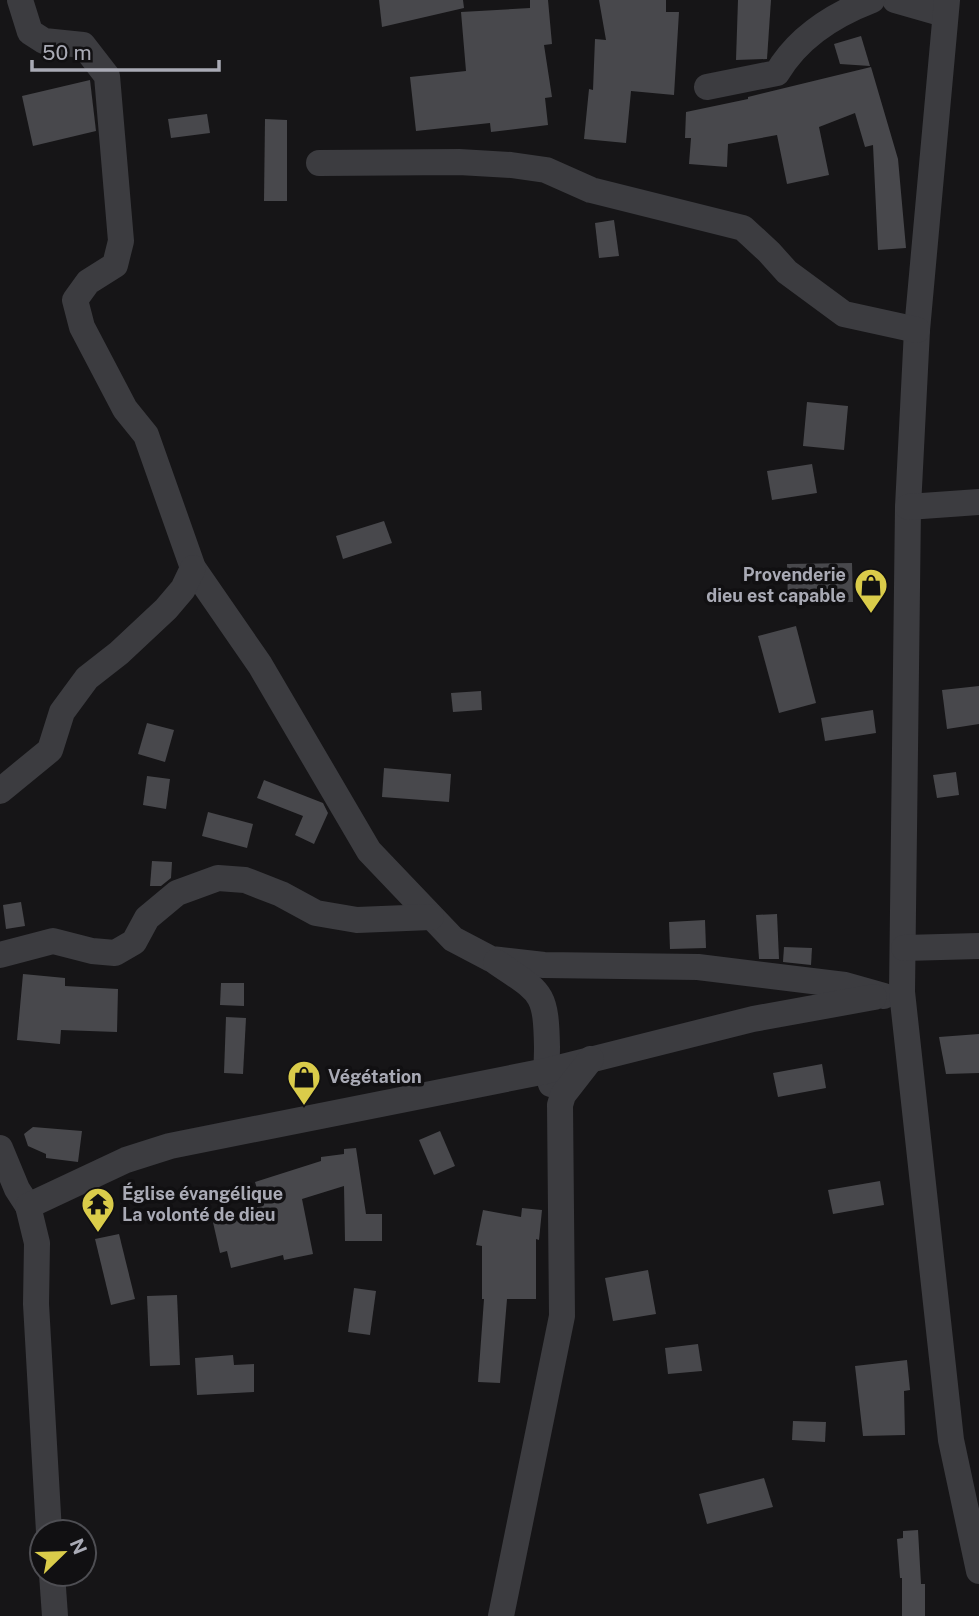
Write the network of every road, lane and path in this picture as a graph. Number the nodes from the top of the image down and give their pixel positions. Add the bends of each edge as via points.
1 (20, 0) edge
2 (872, 0) edge
3 (895, 0) edge
4 (945, 7) edge
5 (707, 87) dead end
6 (319, 163) dead end
7 (917, 330) junction
8 (979, 502) edge
9 (908, 507) junction
10 (192, 568) junction
11 (0, 791) edge
12 (430, 917) junction
13 (979, 946) edge
14 (904, 948) junction
15 (0, 955) edge
16 (491, 959) junction
17 (893, 994) junction
18 (591, 1059) junction
19 (546, 1072) junction
20 (563, 1095) junction
21 (0, 1148) edge
22 (28, 1206) junction
23 (48, 1518) edge
24 (979, 1571) edge
25 (53, 1588) edge
26 (55, 1616) edge
27 (501, 1616) edge

1 - 10 street via 30,32 44,41 83,45 107,76 121,241 115,265 88,282 75,300 82,327 125,409 146,435
2 - 5 street via 809,34 776,72
3 - 4 street
4 - 7 street
6 - 7 street via 459,162 546,170 591,190 743,228 787,272 844,314
7 - 9 street
8 - 9 street
9 - 14 street
10 - 11 street via 183,589 166,609 75,693 62,712 50,750
10 - 12 street via 260,665 369,851
12 - 15 street via 357,919 316,913 245,880 218,878 177,893 147,918 134,942 116,953 53,941
12 - 16 street via 453,939
13 - 14 street
14 - 17 street
16 - 17 street via 698,967
16 - 19 street via 529,983 546,1009
17 - 18 street via 753,1019
17 - 24 street via 951,1440
18 - 19 street
18 - 20 street
19 - 20 street via 554,1090
19 - 22 street via 170,1146 126,1160
20 - 27 street via 562,1315
21 - 22 street
22 - 23 street via 37,1243
25 - 26 street

